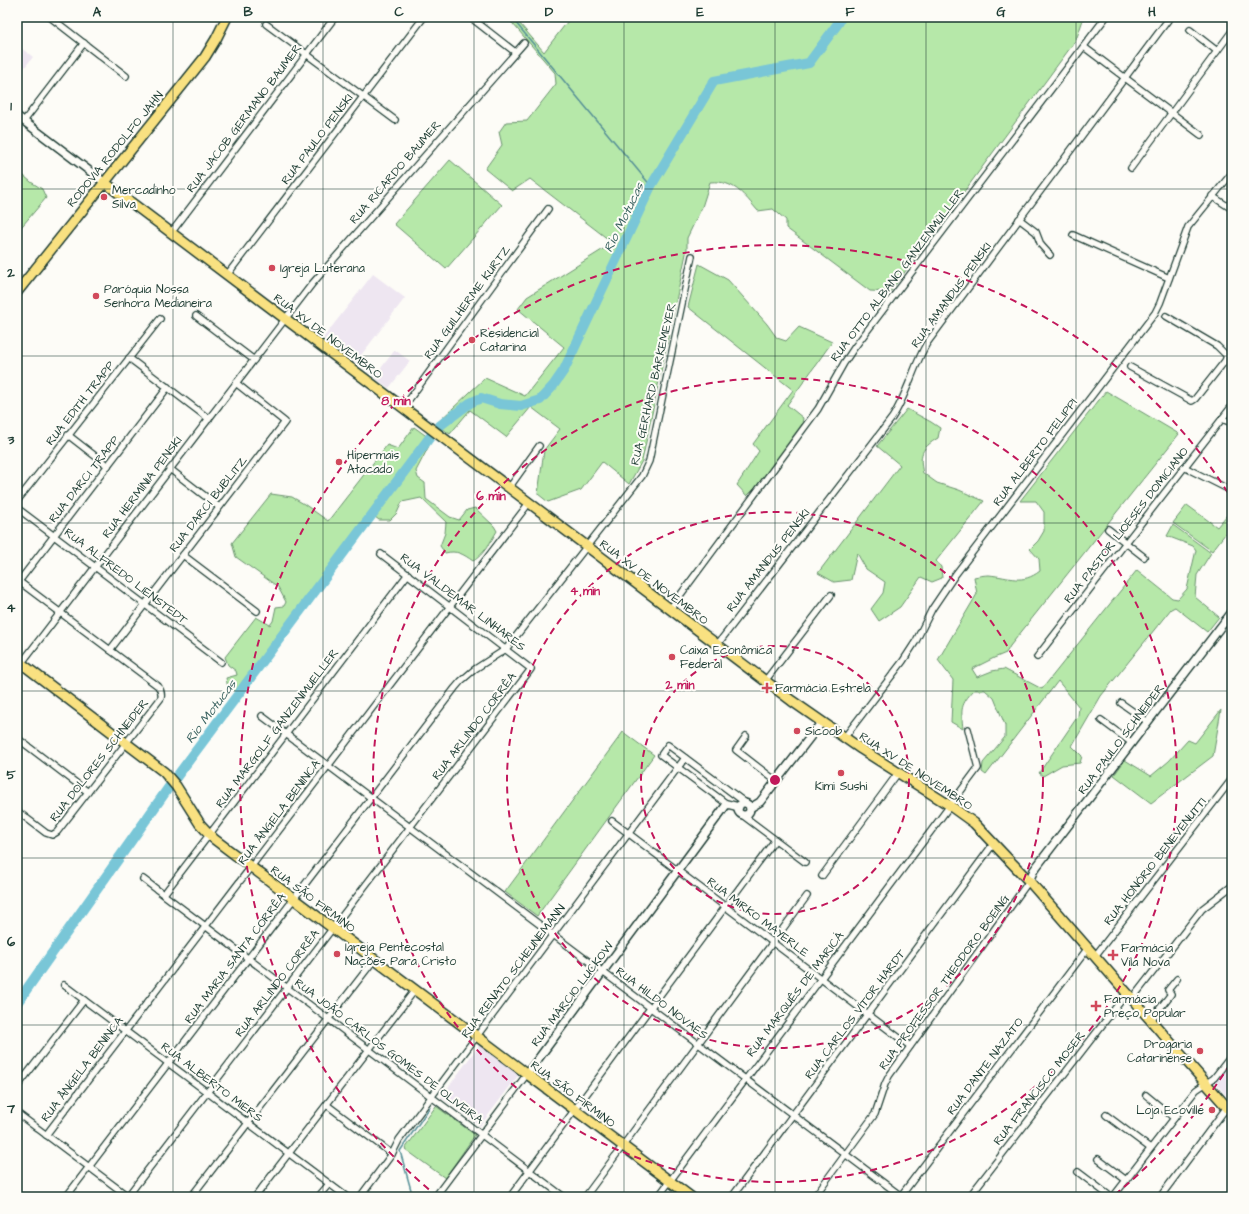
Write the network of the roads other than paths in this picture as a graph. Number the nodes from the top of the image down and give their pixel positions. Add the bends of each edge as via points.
1 (50, 17) edge
2 (227, 17) edge
3 (335, 17) edge
4 (424, 17) edge
5 (470, 17) edge
6 (1106, 17) edge
7 (1168, 20) dead end
8 (266, 24) dead end
9 (1190, 30) dead end
10 (1232, 31) edge
11 (84, 43) junction
12 (524, 43) dead end
13 (1084, 47) junction
14 (1217, 51) junction
15 (515, 52) junction
16 (307, 54) junction
17 (126, 76) dead end
18 (1125, 78) junction
19 (363, 96) junction
20 (1172, 113) junction
21 (17, 116) edge
22 (395, 120) dead end
23 (24, 121) junction
24 (1201, 136) dead end
25 (1132, 168) dead end
26 (1232, 173) edge
27 (104, 182) junction
28 (1212, 196) junction
29 (548, 209) dead end
30 (1232, 209) edge
31 (1019, 219) junction
32 (171, 233) junction
33 (1073, 235) dead end
34 (1050, 255) dead end
35 (692, 256) dead end
36 (227, 275) junction
37 (1169, 278) junction
38 (17, 292) edge
39 (196, 316) dead end
40 (1166, 316) dead end
41 (160, 319) dead end
42 (285, 319) junction
43 (1230, 356) edge
44 (129, 358) junction
45 (254, 360) junction
46 (1130, 367) dead end
47 (236, 383) junction
48 (168, 388) junction
49 (1232, 406) edge
50 (403, 408) junction
51 (209, 419) junction
52 (1222, 419) junction
53 (1232, 423) edge
54 (68, 435) junction
55 (539, 446) dead end
56 (108, 466) junction
57 (1184, 467) junction
58 (170, 469) junction
59 (509, 488) junction
60 (1232, 491) edge
61 (17, 501) edge
62 (529, 503) junction
63 (219, 507) junction
64 (17, 508) edge
65 (1108, 529) dead end
66 (54, 536) junction
67 (1126, 543) junction
68 (587, 546) junction
69 (381, 554) dead end
70 (183, 555) junction
71 (1144, 557) dead end
72 (95, 567) junction
73 (408, 574) junction
74 (18, 582) edge
75 (831, 595) dead end
76 (145, 605) junction
77 (450, 606) junction
78 (670, 609) junction
79 (257, 612) dead end
80 (1232, 612) edge
81 (60, 613) junction
82 (1225, 621) junction
83 (1232, 626) edge
84 (717, 645) junction
85 (506, 649) junction
86 (110, 650) junction
87 (1038, 657) dead end
88 (221, 662) dead end
89 (18, 664) edge
90 (531, 669) joint
91 (765, 681) junction
92 (1121, 703) dead end
93 (262, 716) dead end
94 (1101, 720) dead end
95 (1148, 722) junction
96 (822, 723) junction
97 (968, 730) dead end
98 (286, 734) junction
99 (746, 736) dead end
100 (17, 738) edge
101 (844, 738) junction
102 (126, 743) junction
103 (1132, 743) junction
104 (685, 758) junction
105 (328, 765) junction
106 (678, 768) junction
107 (898, 773) junction
108 (1232, 779) edge
109 (776, 781) junction
110 (88, 792) junction
111 (371, 798) junction
112 (727, 804) junction
113 (950, 805) junction
114 (749, 806) junction
115 (739, 807) junction
116 (17, 811) edge
117 (741, 814) junction
118 (612, 821) dead end
119 (410, 827) junction
120 (629, 833) junction
121 (209, 835) junction
122 (775, 840) junction
123 (994, 844) junction
124 (805, 862) dead end
125 (250, 867) junction
126 (678, 870) junction
127 (822, 876) dead end
128 (143, 879) dead end
129 (1029, 881) junction
130 (1232, 886) edge
131 (164, 894) junction
132 (807, 896) dead end
133 (294, 899) junction
134 (726, 907) junction
135 (205, 926) junction
136 (333, 929) junction
137 (554, 935) junction
138 (773, 942) junction
139 (1088, 948) junction
140 (1095, 956) junction
141 (248, 958) junction
142 (374, 960) junction
143 (602, 972) junction
144 (821, 978) junction
145 (1177, 979) dead end
146 (64, 985) dead end
147 (287, 988) junction
148 (415, 990) junction
149 (1130, 996) junction
150 (84, 1000) junction
151 (651, 1008) junction
152 (868, 1014) junction
153 (329, 1019) junction
154 (1150, 1020) junction
155 (125, 1031) junction
156 (477, 1037) junction
157 (698, 1044) junction
158 (910, 1046) junction
159 (369, 1050) junction
160 (1232, 1055) edge
161 (168, 1063) junction
162 (527, 1074) junction
163 (746, 1079) junction
164 (1206, 1083) junction
165 (17, 1087) edge
166 (207, 1092) junction
167 (1146, 1095) dead end
168 (432, 1098) junction
169 (327, 1105) junction
170 (575, 1110) junction
171 (1230, 1110) edge
172 (17, 1113) edge
173 (793, 1115) junction
174 (1106, 1115) dead end
175 (1174, 1118) junction
176 (248, 1123) junction
177 (46, 1135) junction
178 (482, 1135) junction
179 (623, 1146) junction
180 (1150, 1148) junction
181 (289, 1154) junction
182 (392, 1154) junction
183 (845, 1154) junction
184 (1098, 1159) dead end
185 (89, 1167) junction
186 (529, 1171) junction
187 (1078, 1172) dead end
188 (1126, 1180) junction
189 (670, 1182) junction
190 (329, 1184) junction
191 (901, 1196) edge
192 (66, 1197) edge
193 (128, 1197) edge
194 (191, 1197) edge
195 (256, 1197) edge
196 (318, 1197) edge
197 (347, 1197) edge
198 (360, 1197) edge
199 (435, 1197) edge
200 (510, 1197) edge
201 (564, 1197) edge
202 (585, 1197) edge
203 (658, 1197) edge
204 (691, 1197) edge
205 (732, 1197) edge
206 (814, 1197) edge
207 (969, 1197) edge
208 (1112, 1197) edge
209 (1160, 1197) edge

1 - 11 street
2 - 27 main road, RODOVIA RODOLFO JAHN via 205,57
3 - 16 street, RUA JACOB GERMANO BAUMER
4 - 19 street, RUA PAULO PENSKI
5 - 15 street
6 - 13 street, RUA OTTO ALBANO GANZENMÜLLER
7 - 18 street, RUA AMANDUS PENSKI
8 - 16 street
9 - 14 street
10 - 14 street
11 - 17 street
11 - 23 street
12 - 15 street, RUA RICARDO BAUMER
13 - 18 street
13 - 78 street, RUA OTTO ALBANO GANZENMÜLLER via 854,348 818,409
14 - 20 street
15 - 42 street, RUA RICARDO BAUMER via 323,271
16 - 19 street
16 - 32 street, RUA JACOB GERMANO BAUMER
18 - 20 street
18 - 31 street, RUA AMANDUS PENSKI
19 - 22 street
19 - 36 street, RUA PAULO PENSKI
20 - 24 street
20 - 25 street
21 - 23 street, RUA XV DE NOVEMBRO
23 - 27 street, RUA XV DE NOVEMBRO
26 - 28 street, RUA ALBERTO FELIPPI
27 - 32 main road, RUA XV DE NOVEMBRO
27 - 38 main road, RODOVIA RODOLFO JAHN
28 - 30 street
28 - 37 street, RUA ALBERTO FELIPPI via 1188,227
29 - 50 street, RUA GUILHERME KURTZ
31 - 34 street via 1036,232 1041,245
31 - 84 street, RUA AMANDUS PENSKI via 927,343 892,418
32 - 36 main road, RUA XV DE NOVEMBRO
33 - 37 street
35 - 68 street, RUA GERHARD BARKEMEYER via 647,467
36 - 42 main road, RUA XV DE NOVEMBRO
37 - 101 street, RUA ALBERTO FELIPPI via 1155,313 955,575 932,609 904,661
39 - 45 street
40 - 43 street
41 - 44 street, RUA EDITH TRAPP
42 - 45 street, RUA HERMÍNIA PENSKI
42 - 50 main road, RUA XV DE NOVEMBRO
43 - 46 street via 1192,401
44 - 48 street
44 - 54 street, RUA EDITH TRAPP
45 - 47 street, RUA HERMÍNIA PENSKI
47 - 51 street, RUA HERMÍNIA PENSKI
47 - 63 street, RUA DARCI BUBLITZ via 285,422
48 - 51 street
48 - 56 street, RUA DARCI TRAPP
49 - 52 street, RUA PASTOR LIOESES DOMICIANO
50 - 59 main road, RUA XV DE NOVEMBRO
51 - 58 street, RUA HERMÍNIA PENSKI
52 - 53 street
52 - 57 street, RUA PASTOR LIOESES DOMICIANO
54 - 56 street
54 - 61 street, RUA EDITH TRAPP
55 - 59 street
56 - 66 street, RUA DARCI TRAPP
57 - 60 street
57 - 67 street, RUA PASTOR LIOESES DOMICIANO
58 - 63 street
58 - 72 street, RUA HERMÍNIA PENSKI
59 - 62 main road, RUA XV DE NOVEMBRO
62 - 68 main road, RUA XV DE NOVEMBRO
62 - 77 street, RUA ÂNGELA BENINCA
63 - 70 street, RUA DARCI BUBLITZ
64 - 66 street, RUA ALFREDO LIENSTEDT
65 - 67 street
66 - 72 street, RUA ALFREDO LIENSTEDT
66 - 74 street, RUA DARCI TRAPP
67 - 71 street
67 - 87 street, RUA PASTOR LIOESES DOMICIANO
68 - 78 main road, RUA XV DE NOVEMBRO
68 - 85 street, RUA GERHARD BARKEMEYER
69 - 73 street, RUA VALDEMAR LINHARES
70 - 76 street, RUA DARCI BUBLITZ
70 - 79 street
72 - 76 street, RUA ALFREDO LIENSTEDT
72 - 81 street, RUA HERMÍNIA PENSKI
73 - 77 street, RUA VALDEMAR LINHARES
73 - 98 street, RUA MARGOLF GANZENMUELLER
74 - 81 street, RUA DOLORES SCHNEIDER
75 - 91 street
76 - 86 street, RUA DARCI BUBLITZ
76 - 88 street, RUA ALFREDO LIENSTEDT
77 - 85 street, RUA VALDEMAR LINHARES
77 - 105 street, RUA ÂNGELA BENINCA
78 - 84 main road, RUA XV DE NOVEMBRO
80 - 82 street, RUA PAULO SCHNEIDER
81 - 86 street, RUA DOLORES SCHNEIDER
81 - 89 street, RUA HERMÍNIA PENSKI
82 - 83 street
82 - 95 street, RUA PAULO SCHNEIDER
84 - 91 main road, RUA XV DE NOVEMBRO
85 - 90 street, RUA VALDEMAR LINHARES
85 - 111 street, RUA MARIA SANTA CORRÊA via 461,681
86 - 102 street, RUA DOLORES SCHNEIDER via 158,686 162,692 161,698
89 - 102 main road, RUA SÃO FIRMINO
90 - 119 street, RUA ARLINDO CORRÊA
91 - 96 main road, RUA XV DE NOVEMBRO
92 - 95 street
93 - 98 street, RUA HILDO NOVAES
94 - 103 street
95 - 103 street, RUA PAULO SCHNEIDER
96 - 101 main road, RUA XV DE NOVEMBRO
96 - 109 street
97 - 113 street, RUA MARQUÊS DE MARICÁ via 978,768
98 - 105 street, RUA HILDO NOVAES
98 - 121 street, RUA MARGOLF GANZENMUELLER
99 - 109 street via 736,750
100 - 110 street
101 - 107 main road, RUA XV DE NOVEMBRO
102 - 110 street, RUA DOLORES SCHNEIDER
102 - 121 main road, RUA SÃO FIRMINO via 169,777
103 - 129 street, RUA PAULO SCHNEIDER via 1034,870
104 - 106 street, RUA RENATO SCHEUNEMANN
104 - 106 street via 668,746 664,750 661,755
104 - 114 street
105 - 111 street, RUA HILDO NOVAES
105 - 125 street, RUA ÂNGELA BENINCA
106 - 112 street
106 - 120 street, RUA RENATO SCHEUNEMANN
107 - 113 main road, RUA XV DE NOVEMBRO
107 - 127 street
108 - 140 street, RUA HONÓRIO BENEVENUTTI
109 - 114 street via 760,802
110 - 116 street, RUA DOLORES SCHNEIDER via 52,835
111 - 119 street, RUA HILDO NOVAES
111 - 133 street, RUA MARIA SANTA CORRÊA
112 - 115 street
112 - 126 street, RUA MÁRCIO LUCKOW
113 - 123 main road, RUA XV DE NOVEMBRO via 968,818
113 - 144 street, RUA MARQUÊS DE MARICÁ
114 - 115 street via 742,804
114 - 117 street via 748,814
115 - 117 street via 738,811
117 - 122 street
118 - 120 street, RUA MIRKO MAYERLE
119 - 136 street, RUA ARLINDO CORRÊA
119 - 137 street, RUA HILDO NOVAES
120 - 126 street, RUA MIRKO MAYERLE
120 - 137 street, RUA RENATO SCHEUNEMANN
121 - 125 main road, RUA SÃO FIRMINO
121 - 131 street, RUA MARGOLF GANZENMUELLER
122 - 124 street
122 - 134 street
123 - 129 main road, RUA XV DE NOVEMBRO
123 - 152 street, RUA CARLOS VÍTOR HARDT
125 - 133 main road, RUA SÃO FIRMINO
125 - 135 street, RUA ÂNGELA BENINCA
126 - 134 street, RUA MIRKO MAYERLE
126 - 143 street, RUA MÁRCIO LUCKOW
128 - 131 street, RUA JOÃO CARLOS GOMES DE OLIVEIRA
129 - 139 main road, RUA XV DE NOVEMBRO
129 - 158 street, RUA PROFESSOR THEODORO BOEING
130 - 149 street, RUA FRANCISCO MOSER via 1202,909
131 - 135 street, RUA JOÃO CARLOS GOMES DE OLIVEIRA
132 - 138 street
133 - 136 main road, RUA SÃO FIRMINO
133 - 141 street, RUA MARIA SANTA CORRÊA
134 - 138 street, RUA MIRKO MAYERLE
134 - 151 street
135 - 141 street, RUA JOÃO CARLOS GOMES DE OLIVEIRA
135 - 155 street, RUA ÂNGELA BENINCA
136 - 142 main road, RUA SÃO FIRMINO
136 - 147 street, RUA ARLINDO CORRÊA
137 - 143 street, RUA HILDO NOVAES
137 - 156 street, RUA RENATO SCHEUNEMANN
138 - 144 street, RUA MIRKO MAYERLE
138 - 157 street
139 - 140 main road, RUA XV DE NOVEMBRO
139 - 191 street, RUA DANTE NAZATO
140 - 149 main road, RUA XV DE NOVEMBRO
141 - 147 street, RUA JOÃO CARLOS GOMES DE OLIVEIRA
141 - 161 street, RUA MARIA SANTA CORRÊA
142 - 148 main road, RUA SÃO FIRMINO
142 - 153 street
143 - 151 street, RUA HILDO NOVAES
143 - 162 street, RUA MÁRCIO LUCKOW
144 - 152 street, RUA MIRKO MAYERLE
144 - 163 street, RUA MARQUÊS DE MARICÁ
145 - 154 street via 1168,990 1171,994
146 - 150 street, RUA ALBERTO MIERS
147 - 153 street, RUA JOÃO CARLOS GOMES DE OLIVEIRA
147 - 166 street, RUA ARLINDO CORRÊA
148 - 156 main road, RUA SÃO FIRMINO
148 - 159 street
149 - 154 main road, RUA XV DE NOVEMBRO
149 - 207 street, RUA FRANCISCO MOSER
150 - 155 street, RUA ALBERTO MIERS
150 - 165 street
151 - 157 street, RUA HILDO NOVAES
151 - 170 street
152 - 158 street, RUA MIRKO MAYERLE
152 - 173 street, RUA CARLOS VÍTOR HARDT
153 - 159 street, RUA JOÃO CARLOS GOMES DE OLIVEIRA
153 - 176 street
154 - 164 main road, RUA XV DE NOVEMBRO
155 - 161 street, RUA ALBERTO MIERS
155 - 177 street, RUA ÂNGELA BENINCA
156 - 162 main road, RUA SÃO FIRMINO
156 - 168 street, RUA RENATO SCHEUNEMANN
157 - 163 street, RUA HILDO NOVAES
157 - 179 street
158 - 183 street, RUA PROFESSOR THEODORO BOEING via 887,1080 875,1114
159 - 168 street, RUA JOÃO CARLOS GOMES DE OLIVEIRA
159 - 169 street
160 - 164 street via 1214,1078
161 - 166 street, RUA ALBERTO MIERS
161 - 185 street, RUA MARIA SANTA CORRÊA
162 - 170 main road, RUA SÃO FIRMINO
162 - 178 street, RUA MÁRCIO LUCKOW
163 - 173 street, RUA HILDO NOVAES
163 - 189 street, RUA MARQUÊS DE MARICÁ
164 - 171 main road, RUA XV DE NOVEMBRO
164 - 175 street via 1196,1090
166 - 176 street, RUA ALBERTO MIERS
166 - 193 street, RUA ARLINDO CORRÊA
167 - 175 street
168 - 178 street, RUA JOÃO CARLOS GOMES DE OLIVEIRA
168 - 182 street, RUA RENATO SCHEUNEMANN via 395,1146
169 - 181 street
169 - 182 street
170 - 179 main road, RUA SÃO FIRMINO
170 - 186 street
171 - 209 street
172 - 177 street
173 - 183 street, RUA HILDO NOVAES
173 - 205 street, RUA CARLOS VÍTOR HARDT
174 - 180 street
175 - 180 street
176 - 181 street, RUA ALBERTO MIERS
176 - 194 street
177 - 185 street
178 - 186 street, RUA JOÃO CARLOS GOMES DE OLIVEIRA
178 - 199 street, RUA MÁRCIO LUCKOW
179 - 189 main road, RUA SÃO FIRMINO
179 - 202 street
180 - 188 street
181 - 190 street, RUA ALBERTO MIERS
181 - 195 street
182 - 198 street, RUA RENATO SCHEUNEMANN
183 - 191 street, RUA HILDO NOVAES
183 - 206 street, RUA PROFESSOR THEODORO BOEING
184 - 188 street
185 - 192 street, RUA MARIA SANTA CORRÊA
185 - 193 street
186 - 200 street
186 - 201 street, RUA JOÃO CARLOS GOMES DE OLIVEIRA
187 - 208 street
188 - 208 street
189 - 203 street, RUA MARQUÊS DE MARICÁ
189 - 204 main road, RUA SÃO FIRMINO
190 - 196 street
190 - 197 street, RUA ALBERTO MIERS

